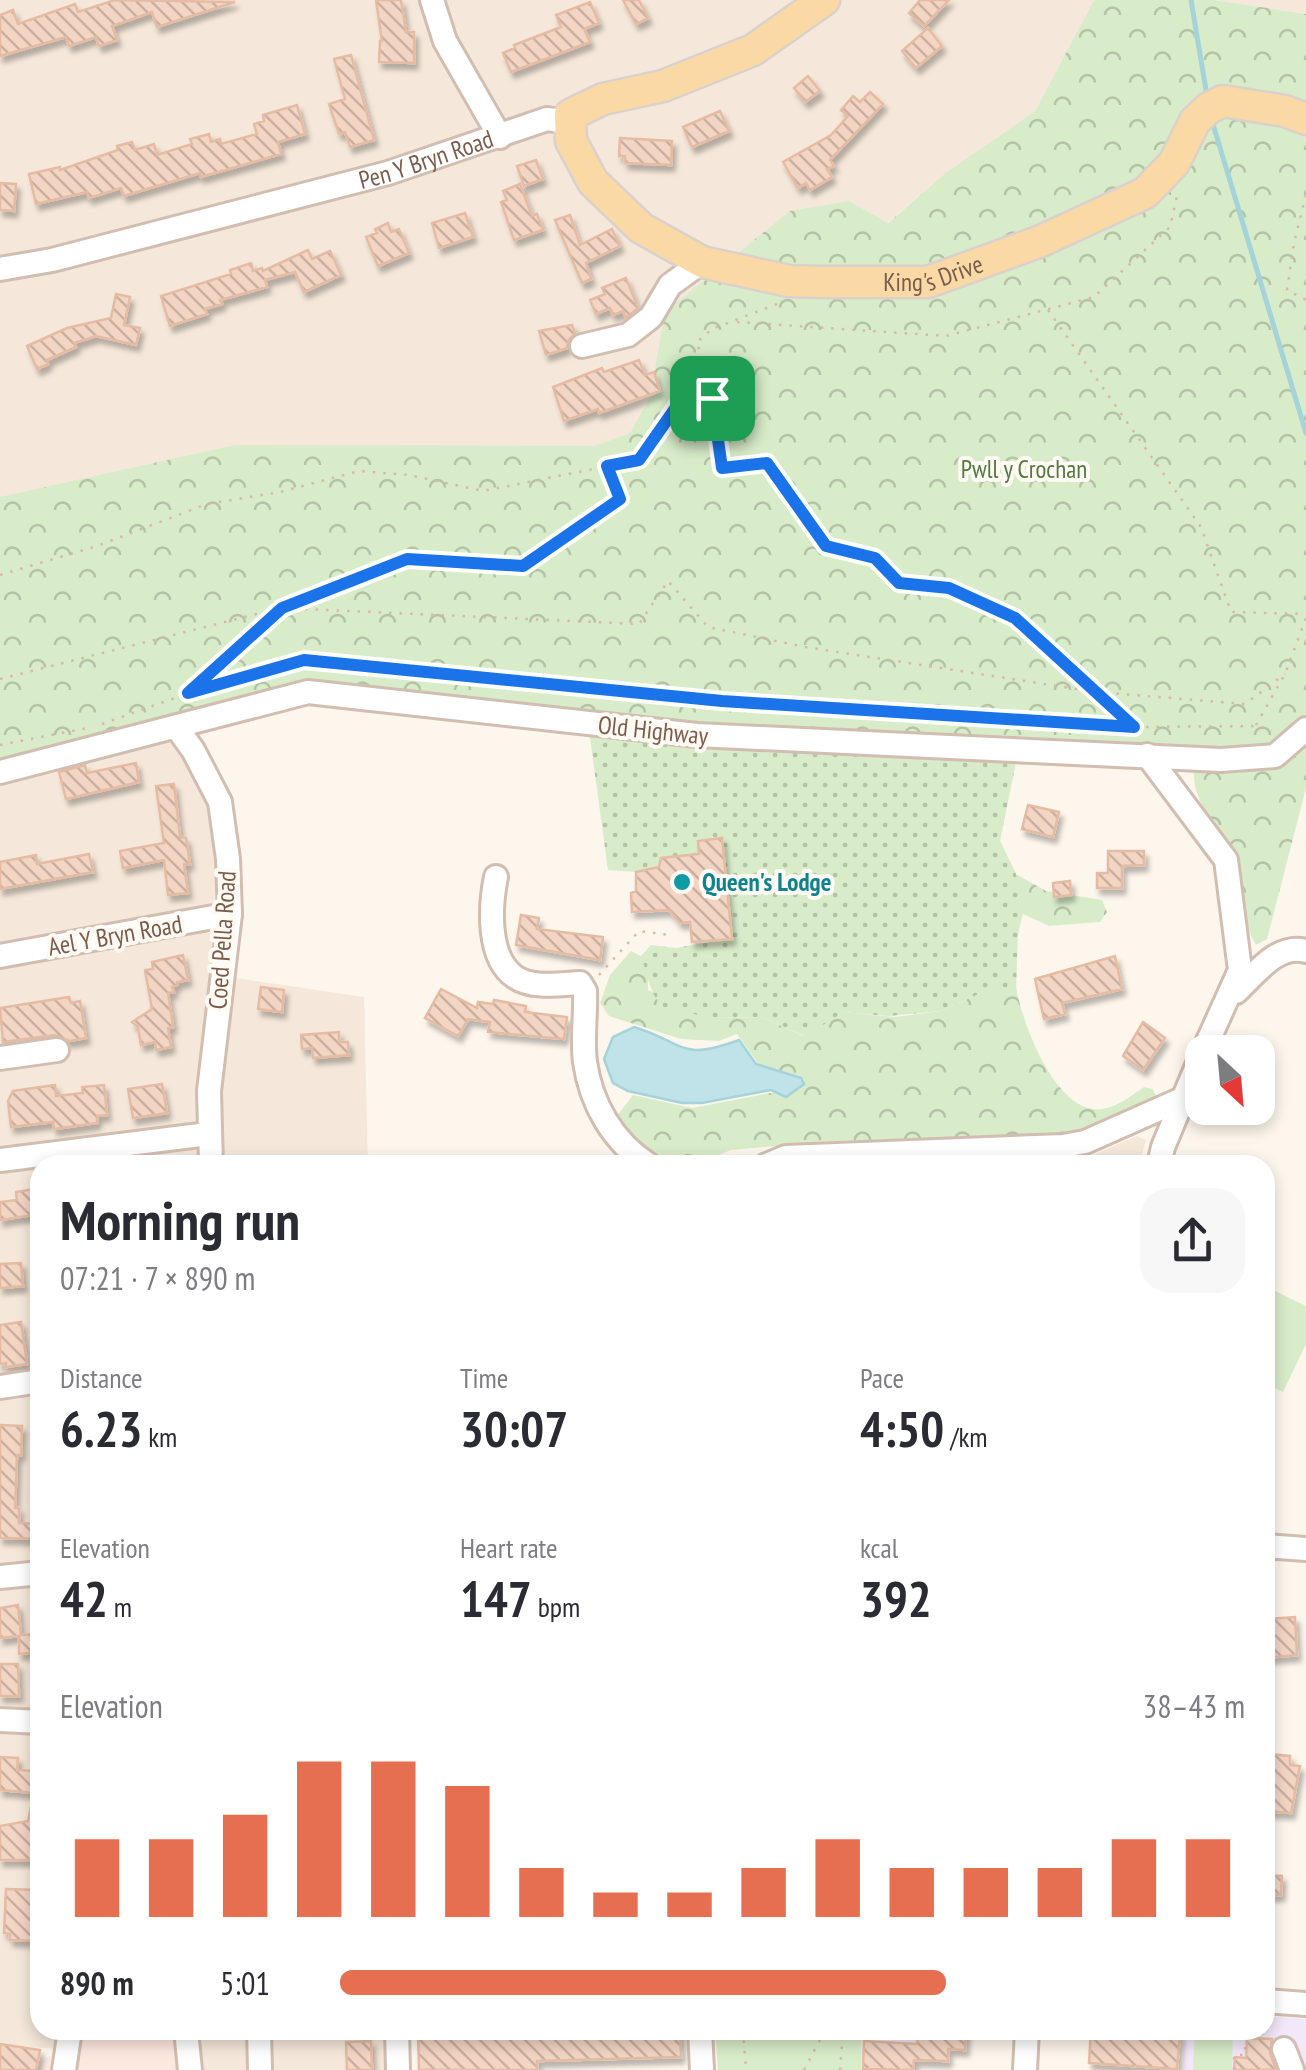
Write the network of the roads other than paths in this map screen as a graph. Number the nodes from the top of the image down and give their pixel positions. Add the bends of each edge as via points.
1 (432, 0) edge
2 (824, 0) edge
3 (1306, 120) edge
4 (568, 122) junction
5 (500, 137) junction
6 (702, 262) junction
7 (0, 269) edge
8 (582, 346) dead end
9 (177, 728) junction
10 (1302, 732) edge
11 (1141, 755) junction
12 (0, 772) edge
13 (496, 877) dead end
14 (230, 914) junction
15 (1306, 950) edge
16 (0, 956) edge
17 (1226, 1001) junction
18 (1211, 1035) edge
19 (57, 1050) dead end
20 (0, 1058) edge
21 (1185, 1092) edge
22 (1182, 1099) junction
23 (208, 1134) junction
24 (40, 1155) edge
25 (210, 1155) edge
26 (633, 1155) edge
27 (836, 1155) edge
28 (1162, 1155) edge
29 (30, 1156) edge
30 (0, 1160) edge
31 (30, 1382) edge
32 (0, 1387) edge
33 (1275, 1547) edge
34 (1306, 1549) edge
35 (30, 1575) edge
36 (0, 1577) edge
37 (0, 1720) edge
38 (30, 1724) edge
39 (1275, 2002) edge
40 (1306, 2004) edge
41 (68, 2040) edge
42 (187, 2040) edge
43 (259, 2040) edge
44 (397, 2040) edge
45 (700, 2040) edge
46 (1026, 2040) edge
47 (64, 2070) edge
48 (190, 2070) edge
49 (260, 2070) edge
50 (398, 2070) edge
51 (702, 2070) edge
52 (1024, 2070) edge

1 - 5 street via 445,41
2 - 4 main road, Pen Y Bryn Road via 753,50 663,86 577,109
3 - 6 main road, King's Drive via 1285,111 1216,105 1196,121 1174,163 1145,193 928,282 789,280
4 - 5 street, Pen Y Bryn Road via 546,119
4 - 6 main road, King's Drive via 578,156 614,204 641,228
5 - 7 street, Pen Y Bryn Road via 388,173
6 - 8 street via 670,286 652,317 628,335
9 - 11 street, Old Highway via 308,692 697,736
9 - 12 street, Old Highway
9 - 14 street, Coed Pella Road via 220,802
10 - 11 street, Old Highway via 1276,756
11 - 17 street via 1206,834 1208,859 1229,886 1240,970
13 - 26 street via 499,957 515,977 539,984 580,982 585,1062 602,1117
14 - 16 street, Ael Y Bryn Road
14 - 23 street, Coed Pella Road
15 - 17 street via 1278,953
17 - 18 street
19 - 20 street
21 - 22 street
22 - 27 street via 1063,1146
22 - 28 street
23 - 24 street
23 - 25 street, Coed Pella Road
29 - 30 street
31 - 32 street
33 - 34 street
35 - 36 street
37 - 38 street
39 - 40 street
41 - 47 street
42 - 48 street
43 - 49 street
44 - 50 street
45 - 51 street
46 - 52 street

